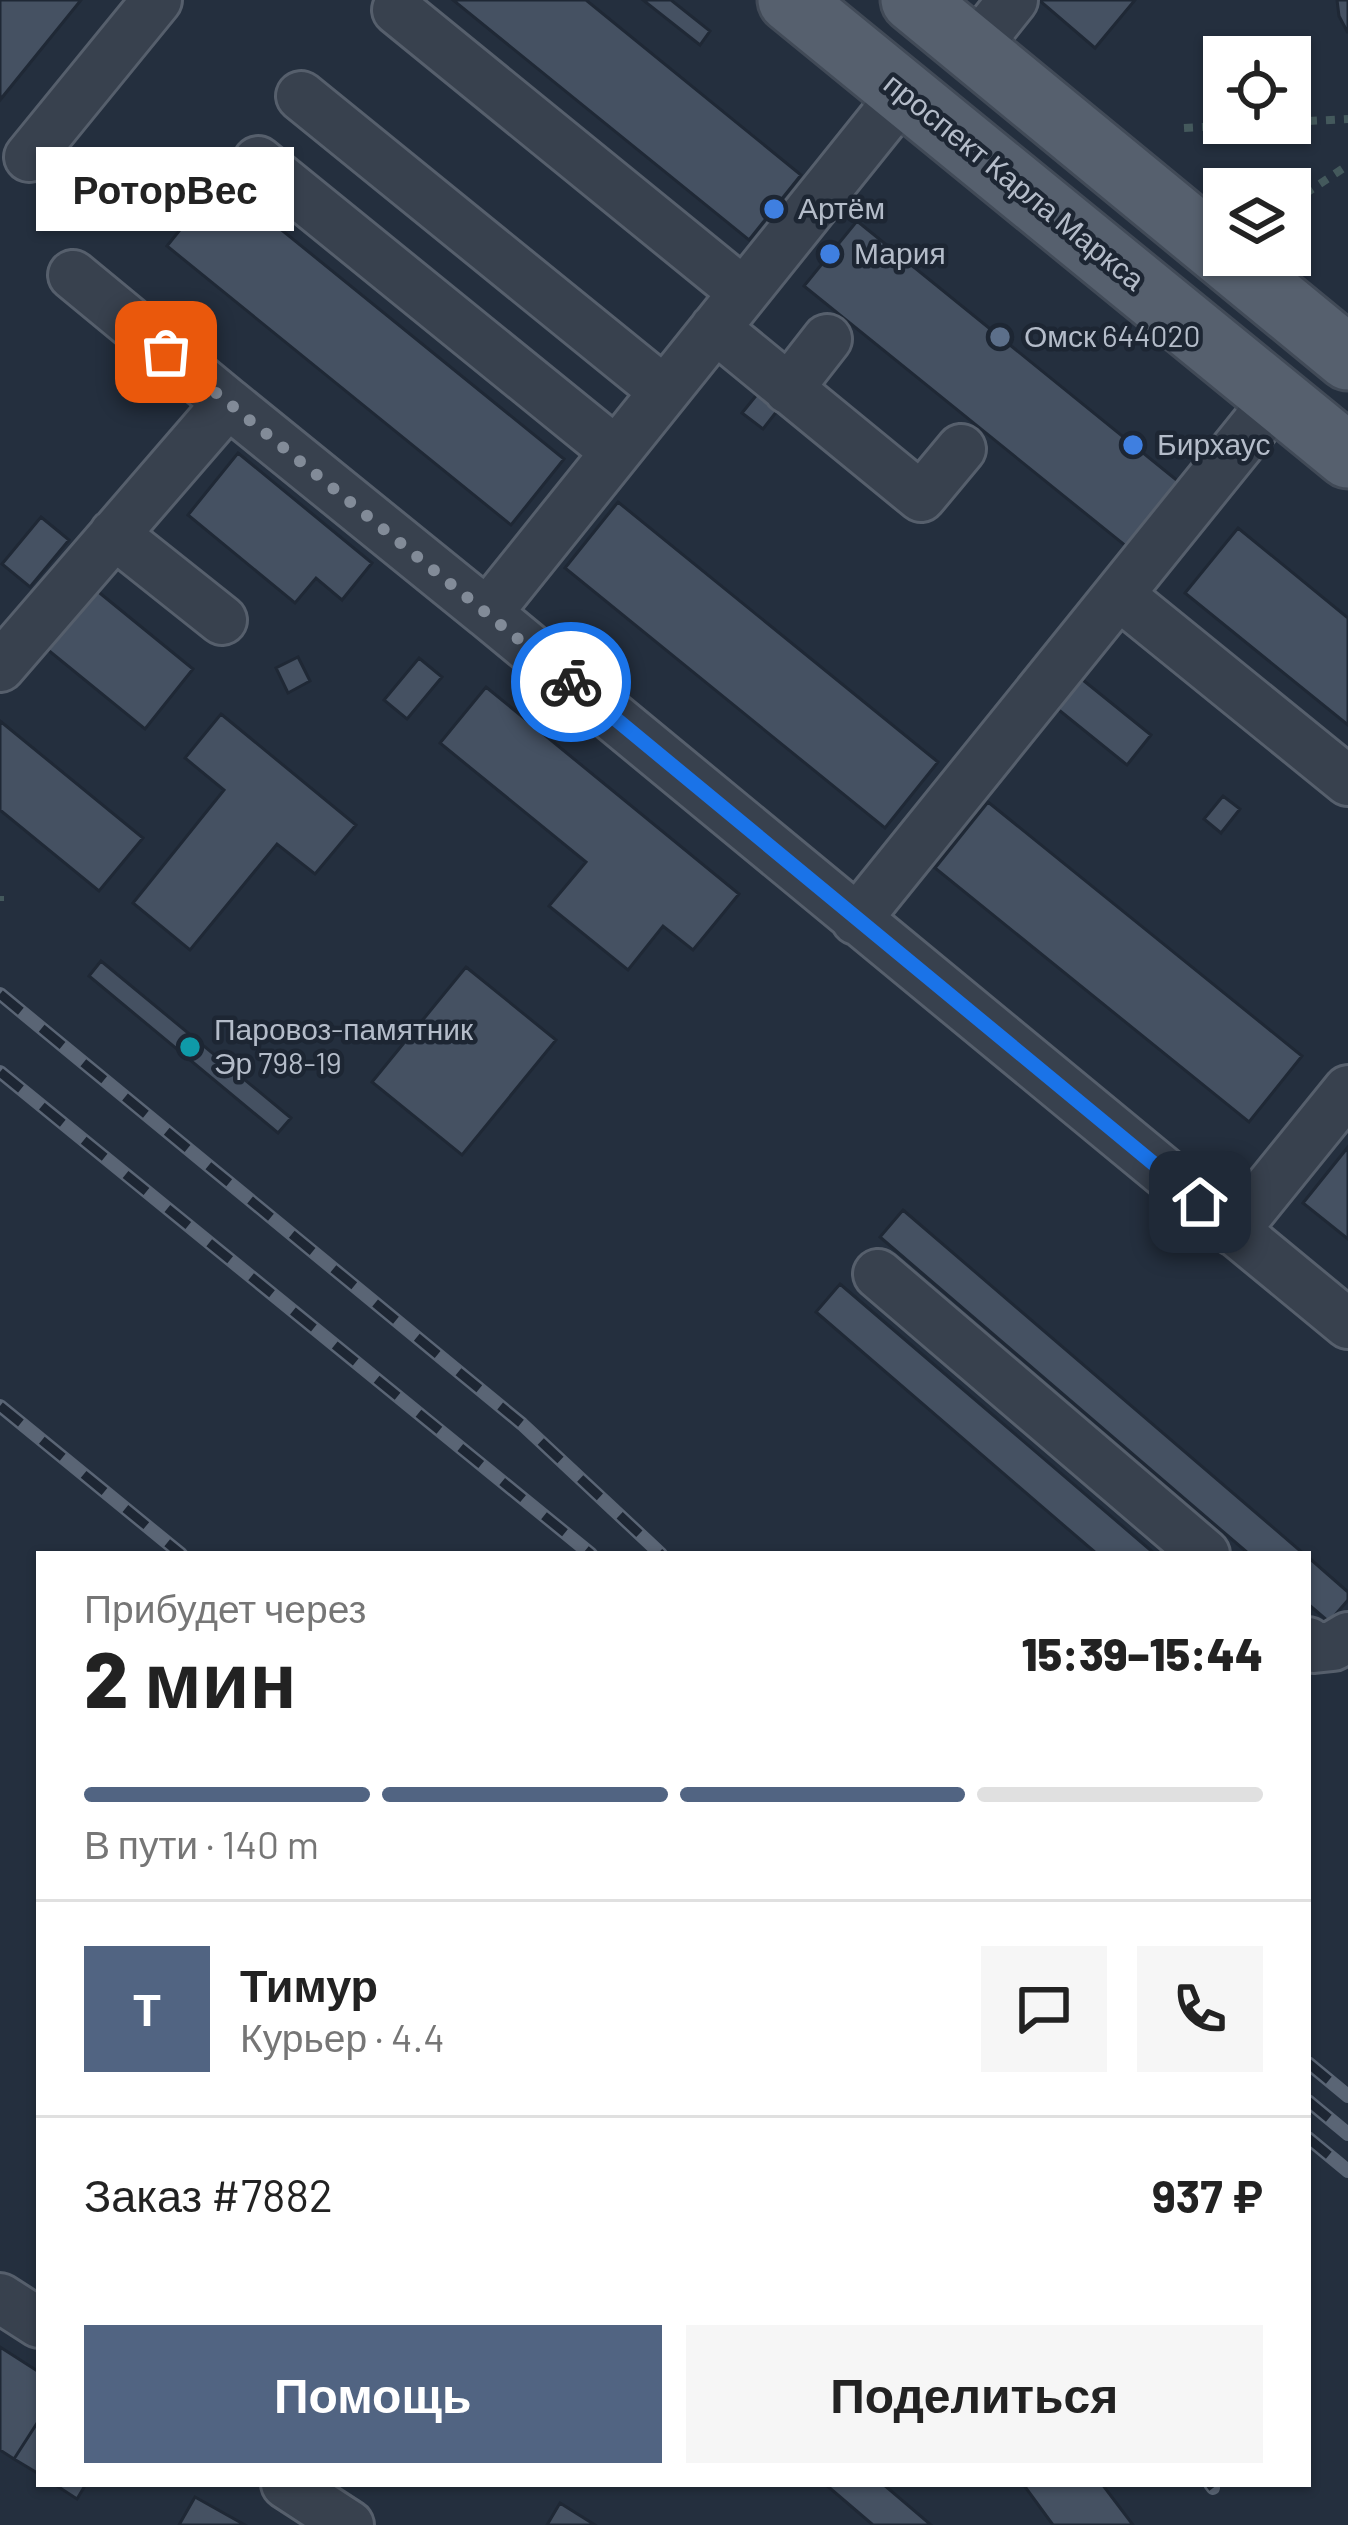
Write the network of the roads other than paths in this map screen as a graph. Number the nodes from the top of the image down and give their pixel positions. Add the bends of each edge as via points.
1 (157, 0) edge
2 (790, 0) edge
3 (1013, 0) edge
4 (397, 10) dead end
5 (946, 27) edge
6 (904, 93) junction
7 (301, 96) dead end
8 (29, 157) dead end
9 (258, 161) dead end
10 (1203, 238) edge
11 (73, 275) dead end
12 (1229, 276) edge
13 (1249, 276) edge
14 (729, 310) junction
15 (1188, 325) junction
16 (827, 339) dead end
17 (1348, 358) edge
18 (788, 389) junction
19 (664, 391) junction
20 (1277, 398) junction
21 (228, 404) junction
22 (961, 449) dead end
23 (615, 451) junction
24 (1348, 457) edge
25 (114, 534) junction
26 (1119, 595) junction
27 (487, 613) junction
28 (222, 620) dead end
29 (0, 667) edge
30 (1348, 781) edge
31 (856, 920) junction
32 (1348, 1090) edge
33 (1234, 1231) junction
34 (878, 1274) dead end
35 (1348, 1324) edge
36 (1201, 1551) edge
37 (1348, 1637) edge
38 (1311, 1645) edge
39 (0, 2298) edge
40 (36, 2322) edge
41 (291, 2487) edge
42 (350, 2525) edge

1 - 8 street
2 - 6 main road, проспект Карла Маркса
3 - 5 street
4 - 14 street
5 - 6 main road
5 - 10 main road
6 - 14 street
6 - 15 main road, проспект Карла Маркса
7 - 19 street
9 - 23 street
11 - 21 street
12 - 15 main road
13 - 17 main road
14 - 18 street
14 - 19 street
15 - 20 main road, проспект Карла Маркса
16 - 18 street
18 - 22 street via 922,497
19 - 23 street
20 - 24 main road, проспект Карла Маркса
20 - 26 street
21 - 25 street
21 - 27 street
23 - 27 street
25 - 28 street
25 - 29 street
26 - 30 street
26 - 31 street
27 - 31 street
31 - 33 street
32 - 33 street
33 - 35 street
34 - 36 street
37 - 38 street
39 - 40 street
41 - 42 street

